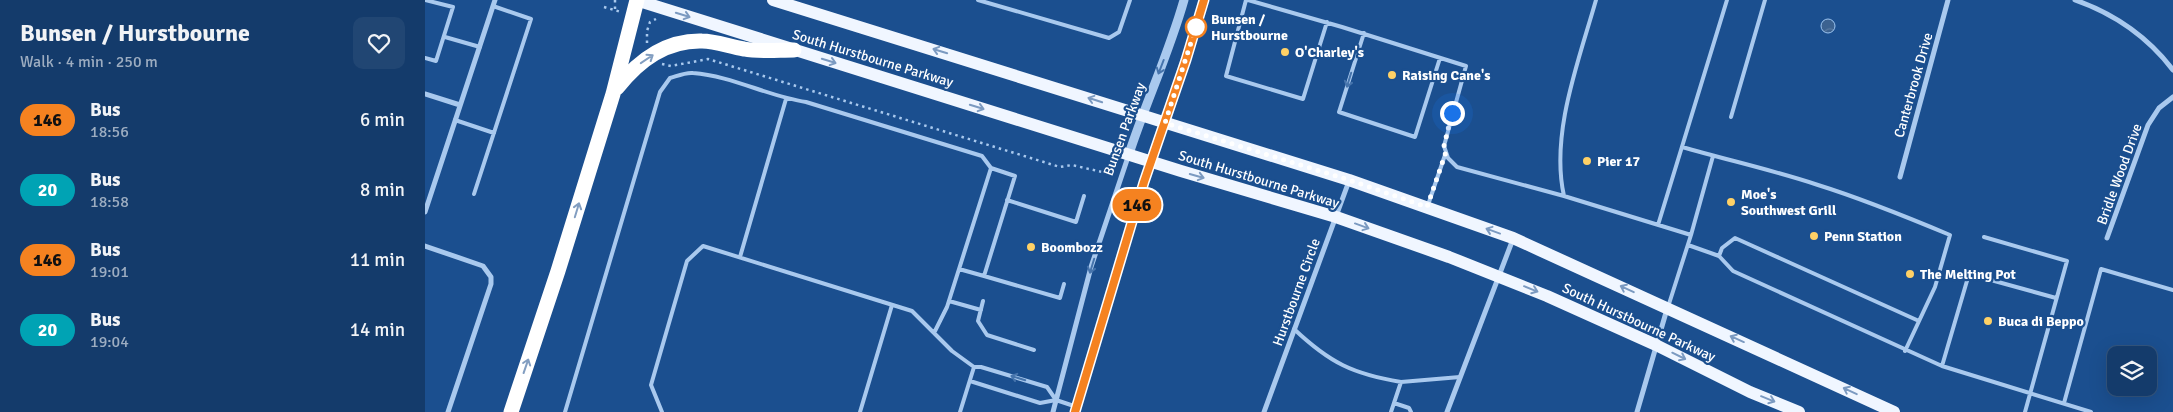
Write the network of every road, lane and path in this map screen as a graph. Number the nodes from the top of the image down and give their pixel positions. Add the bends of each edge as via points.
1 (425, 0) edge
2 (495, 0) edge
3 (615, 0) edge
4 (637, 0) edge
5 (773, 0) edge
6 (978, 0) edge
7 (1130, 0) edge
8 (1184, 0) edge
9 (1204, 0) edge
10 (1247, 0) edge
11 (1596, 0) edge
12 (1727, 0) edge
13 (1765, 0) edge
14 (1948, 0) edge
15 (2075, 0) edge
16 (493, 6) junction
17 (615, 10) dead end
18 (656, 20) dead end
19 (1327, 22) junction
20 (1364, 33) junction
21 (445, 37) junction
22 (480, 47) junction
23 (795, 50) junction
24 (654, 54) junction
25 (425, 58) edge
26 (1440, 58) junction
27 (2173, 70) edge
28 (425, 94) edge
29 (613, 94) junction
30 (2173, 97) edge
31 (786, 99) junction
32 (460, 105) junction
33 (1141, 115) junction
34 (1731, 117) dead end
35 (455, 120) junction
36 (1165, 123) junction
37 (494, 133) junction
38 (1682, 147) junction
39 (1446, 152) junction
40 (1129, 154) junction
41 (1713, 156) junction
42 (1151, 161) junction
43 (991, 168) junction
44 (1103, 172) dead end
45 (1900, 177) dead end
46 (1349, 180) junction
47 (474, 194) dead end
48 (1083, 196) dead end
49 (1564, 196) junction
50 (1007, 200) junction
51 (1427, 207) junction
52 (425, 210) edge
53 (1336, 217) junction
54 (1658, 225) junction
55 (1691, 235) junction
56 (1984, 237) dead end
57 (1513, 238) junction
58 (2107, 238) dead end
59 (1688, 245) junction
60 (425, 246) edge
61 (1719, 256) junction
62 (740, 257) junction
63 (959, 269) junction
64 (984, 276) junction
65 (1499, 276) junction
66 (1064, 284) dead end
67 (2173, 290) edge
68 (2056, 298) junction
69 (983, 300) dead end
70 (949, 301) junction
71 (892, 305) junction
72 (1668, 308) junction
73 (981, 310) junction
74 (1919, 322) junction
75 (1294, 329) junction
76 (934, 333) junction
77 (1656, 345) junction
78 (1034, 350) dead end
79 (1905, 351) junction
80 (1942, 366) junction
81 (974, 367) junction
82 (1460, 377) junction
83 (969, 380) junction
84 (1401, 382) junction
85 (2031, 393) junction
86 (1056, 400) junction
87 (1394, 403) junction
88 (2064, 403) junction
89 (1786, 406) junction
90 (1076, 409) edge
91 (448, 412) edge
92 (511, 412) edge
93 (565, 412) edge
94 (662, 412) edge
95 (859, 412) edge
96 (960, 412) edge
97 (1053, 412) edge
98 (1264, 412) edge
99 (1391, 412) edge
100 (1411, 412) edge
101 (1447, 412) edge
102 (1637, 412) edge
103 (1799, 412) edge
104 (1805, 412) edge
105 (1894, 412) edge
106 (2025, 412) edge
107 (2091, 412) edge

1 - 21 lane via 453,7
2 - 16 street
3 - 17 path
4 -> 23 main road, South Hurstbourne Parkway
4 - 29 highway
33 -> 5 main road, South Hurstbourne Parkway
6 - 7 lane via 1109,38 1119,32
8 -> 33 street, Bunsen Parkway
9 - 36 street
10 - 19 lane
10 - 19 lane via 1226,76 1303,99
11 - 49 lane via 1563,127 1559,175
12 - 38 lane
13 - 34 lane
14 - 45 street, Canterbrook Drive
15 - 27 street via 2127,25 2154,47
16 - 22 street
16 - 37 lane via 531,19
18 - 24 path via 651,22 646,41
19 - 20 lane
20 - 26 lane
20 -> 26 lane via 1339,112 1415,137
21 - 22 lane
21 - 25 lane via 436,61
22 - 32 street
23 - 24 highway via 746,50 703,41 682,42
23 -> 40 main road, South Hurstbourne Parkway
29 -> 24 highway via 632,69
24 - 44 path via 663,65 671,66 708,59 1060,167 1072,165
26 - 39 lane via 1466,66 1446,135
28 - 32 street
92 -> 29 highway
30 - 58 street, Bridle Wood Drive via 2159,108 2149,124
31 - 43 lane via 806,102 982,156
31 - 62 lane
31 - 93 lane via 734,82 691,73 670,78 660,92
32 - 35 street
33 - 36 main road, South Hurstbourne Parkway
33 - 40 street, Bunsen Parkway
35 - 37 lane
35 - 52 street
36 - 42 street
36 - 46 main road, South Hurstbourne Parkway
37 - 47 lane
38 - 41 lane
38 - 54 lane
39 - 49 lane via 1457,167
39 - 51 lane
40 - 42 main road, South Hurstbourne Parkway
40 -> 86 street, Bunsen Parkway via 1091,267
41 - 55 lane
41 - 74 lane via 1819,185 1950,235 1935,287
42 -> 53 main road, South Hurstbourne Parkway
42 - 90 street
43 - 50 lane via 1015,176
43 - 63 lane
46 - 51 main road, South Hurstbourne Parkway
46 - 53 street, Hurstbourne Circle
48 - 50 lane via 1076,222
49 - 54 lane
50 - 64 lane
57 -> 51 main road, South Hurstbourne Parkway
53 -> 65 main road, South Hurstbourne Parkway
53 - 75 street, Hurstbourne Circle
54 - 55 lane
55 - 59 lane
56 - 68 lane via 2067,261
57 - 65 street
72 -> 57 main road, South Hurstbourne Parkway
59 - 61 lane
59 - 72 lane
60 - 91 street via 483,266 491,277
61 - 74 lane via 1735,238
61 - 79 lane via 1733,271
62 - 71 lane
62 - 94 lane via 703,246 687,261 651,385
63 - 64 lane
63 - 70 lane
64 - 66 lane via 1060,298
65 -> 77 main road, South Hurstbourne Parkway
65 - 82 street
67 - 88 lane via 2101,269
68 - 80 lane via 1969,274
68 - 85 lane
69 - 73 lane
70 - 73 lane
70 - 76 lane
71 - 76 lane via 912,311
71 - 95 lane
72 - 77 street
105 -> 72 main road, South Hurstbourne Parkway
73 - 78 lane via 978,321 987,335
74 - 79 lane
75 - 84 lane via 1313,347 1358,373
75 - 98 street, Hurstbourne Circle
76 - 81 lane
77 -> 89 main road, South Hurstbourne Parkway via 1750,392
77 - 102 street
79 - 80 lane
80 - 85 lane
81 - 83 lane
86 -> 81 lane via 1047,387
82 - 84 lane
82 - 101 street
83 - 86 lane via 1041,403
83 - 96 lane
84 - 87 lane
85 - 88 lane
85 - 106 lane
86 - 90 lane
86 - 97 street, Bunsen Parkway
87 - 99 lane
87 - 100 lane via 1409,408
88 - 107 lane
89 - 103 main road, South Hurstbourne Parkway
89 - 104 main road

